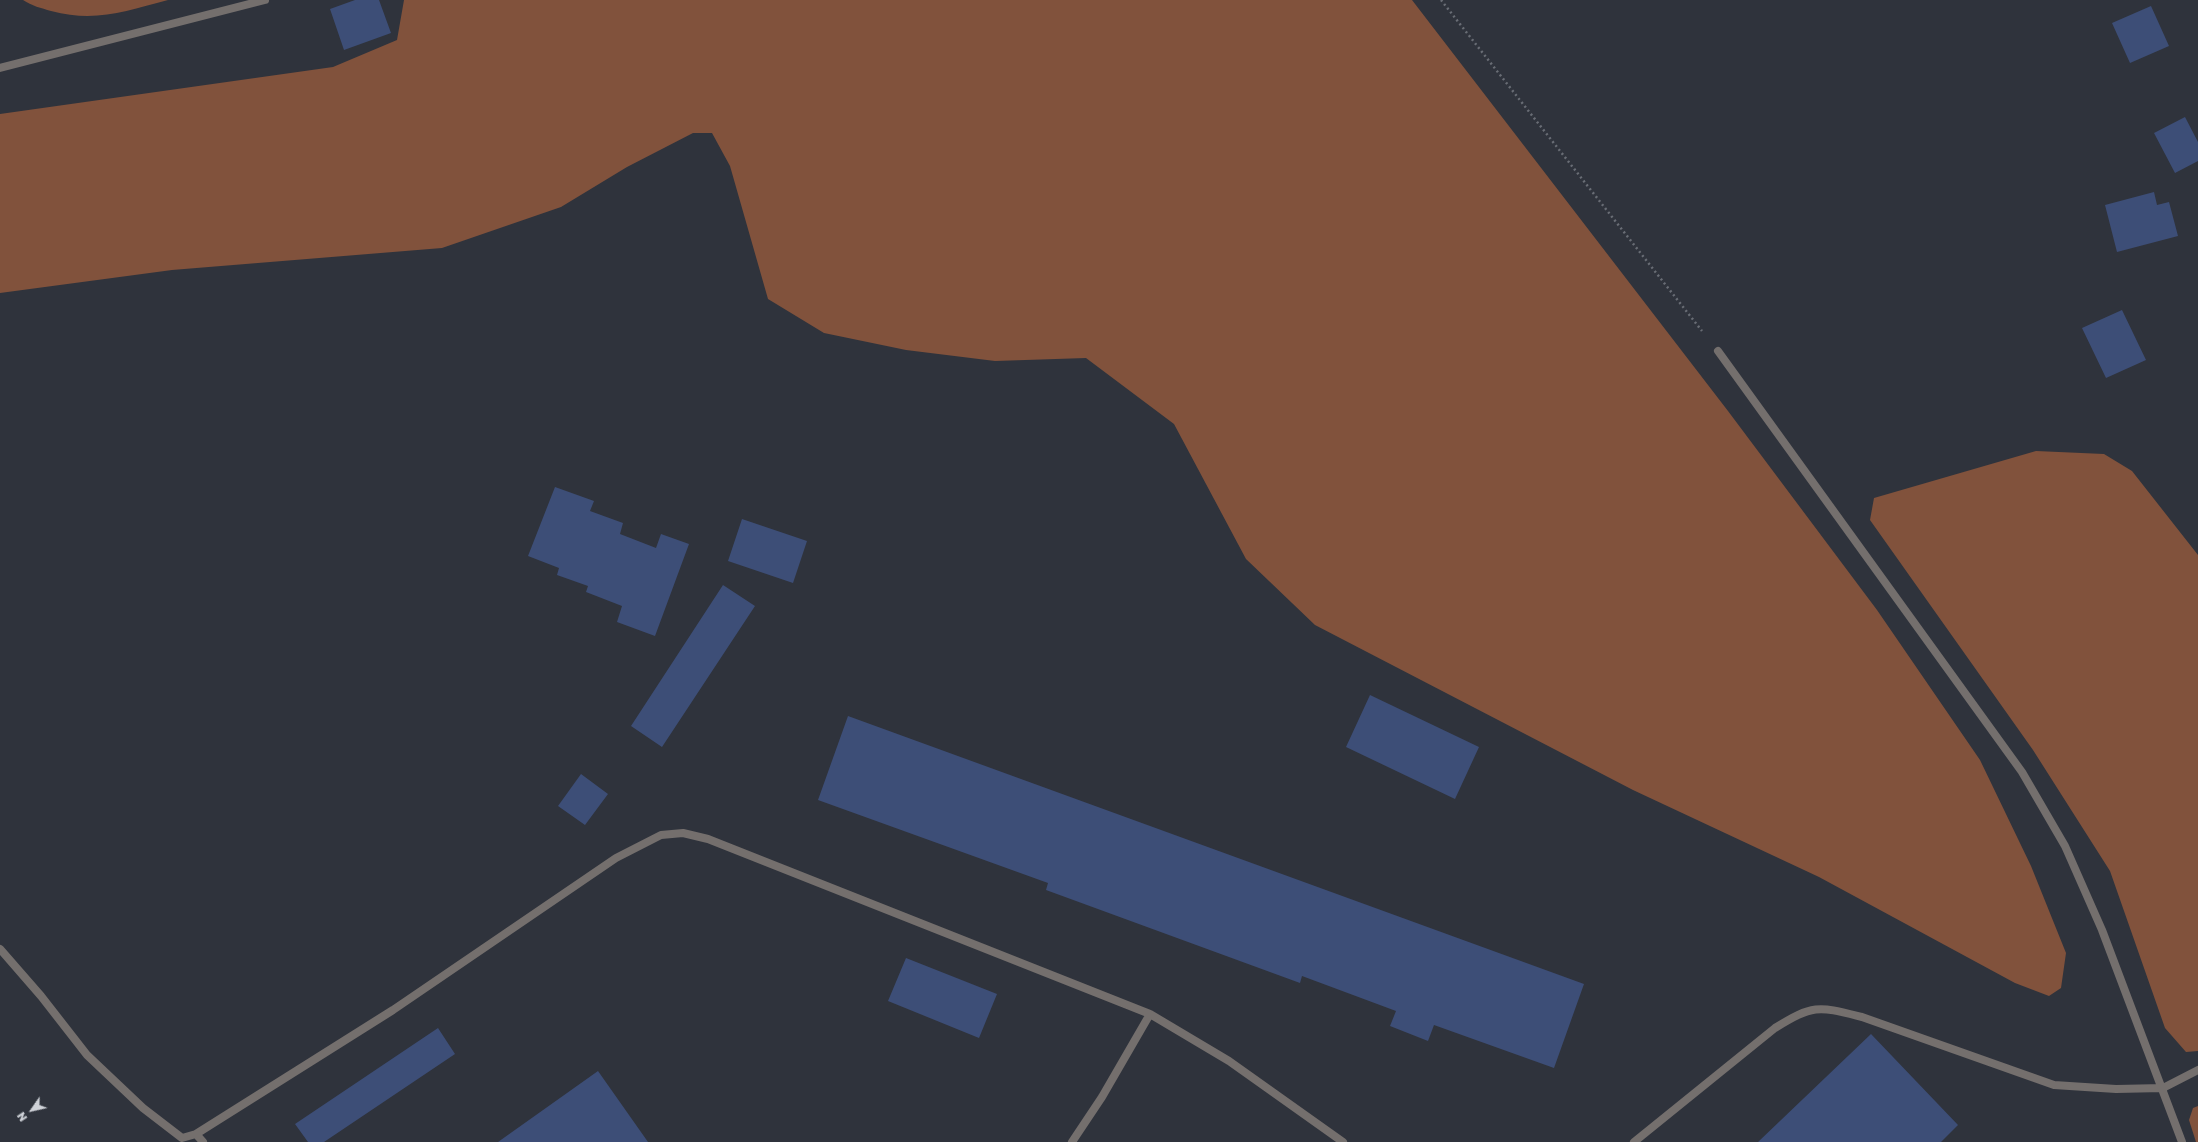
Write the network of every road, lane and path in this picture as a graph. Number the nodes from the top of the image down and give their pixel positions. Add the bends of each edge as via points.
1 (265, 0) edge
2 (1441, 0) edge
3 (0, 68) edge
4 (1718, 350) joint
5 (0, 949) edge
6 (1150, 1014) junction
7 (2198, 1070) edge
8 (2163, 1088) junction
9 (196, 1134) junction
10 (203, 1142) edge
11 (1072, 1142) edge
12 (1343, 1142) edge
13 (1634, 1142) edge
14 (2182, 1142) edge

1 - 3 lane
2 - 4 path
4 - 8 lane via 2022,772 2065,846 2096,916
5 - 9 lane via 41,996 86,1055 137,1103 182,1138
6 - 9 lane via 708,839 683,833 661,835 616,858 392,1010
6 - 11 lane via 1102,1097
6 - 12 lane via 1229,1061
7 - 8 lane
8 - 13 lane via 2054,1086 1862,1017 1815,1008 1800,1013 1775,1028
8 - 14 lane
9 - 10 lane

